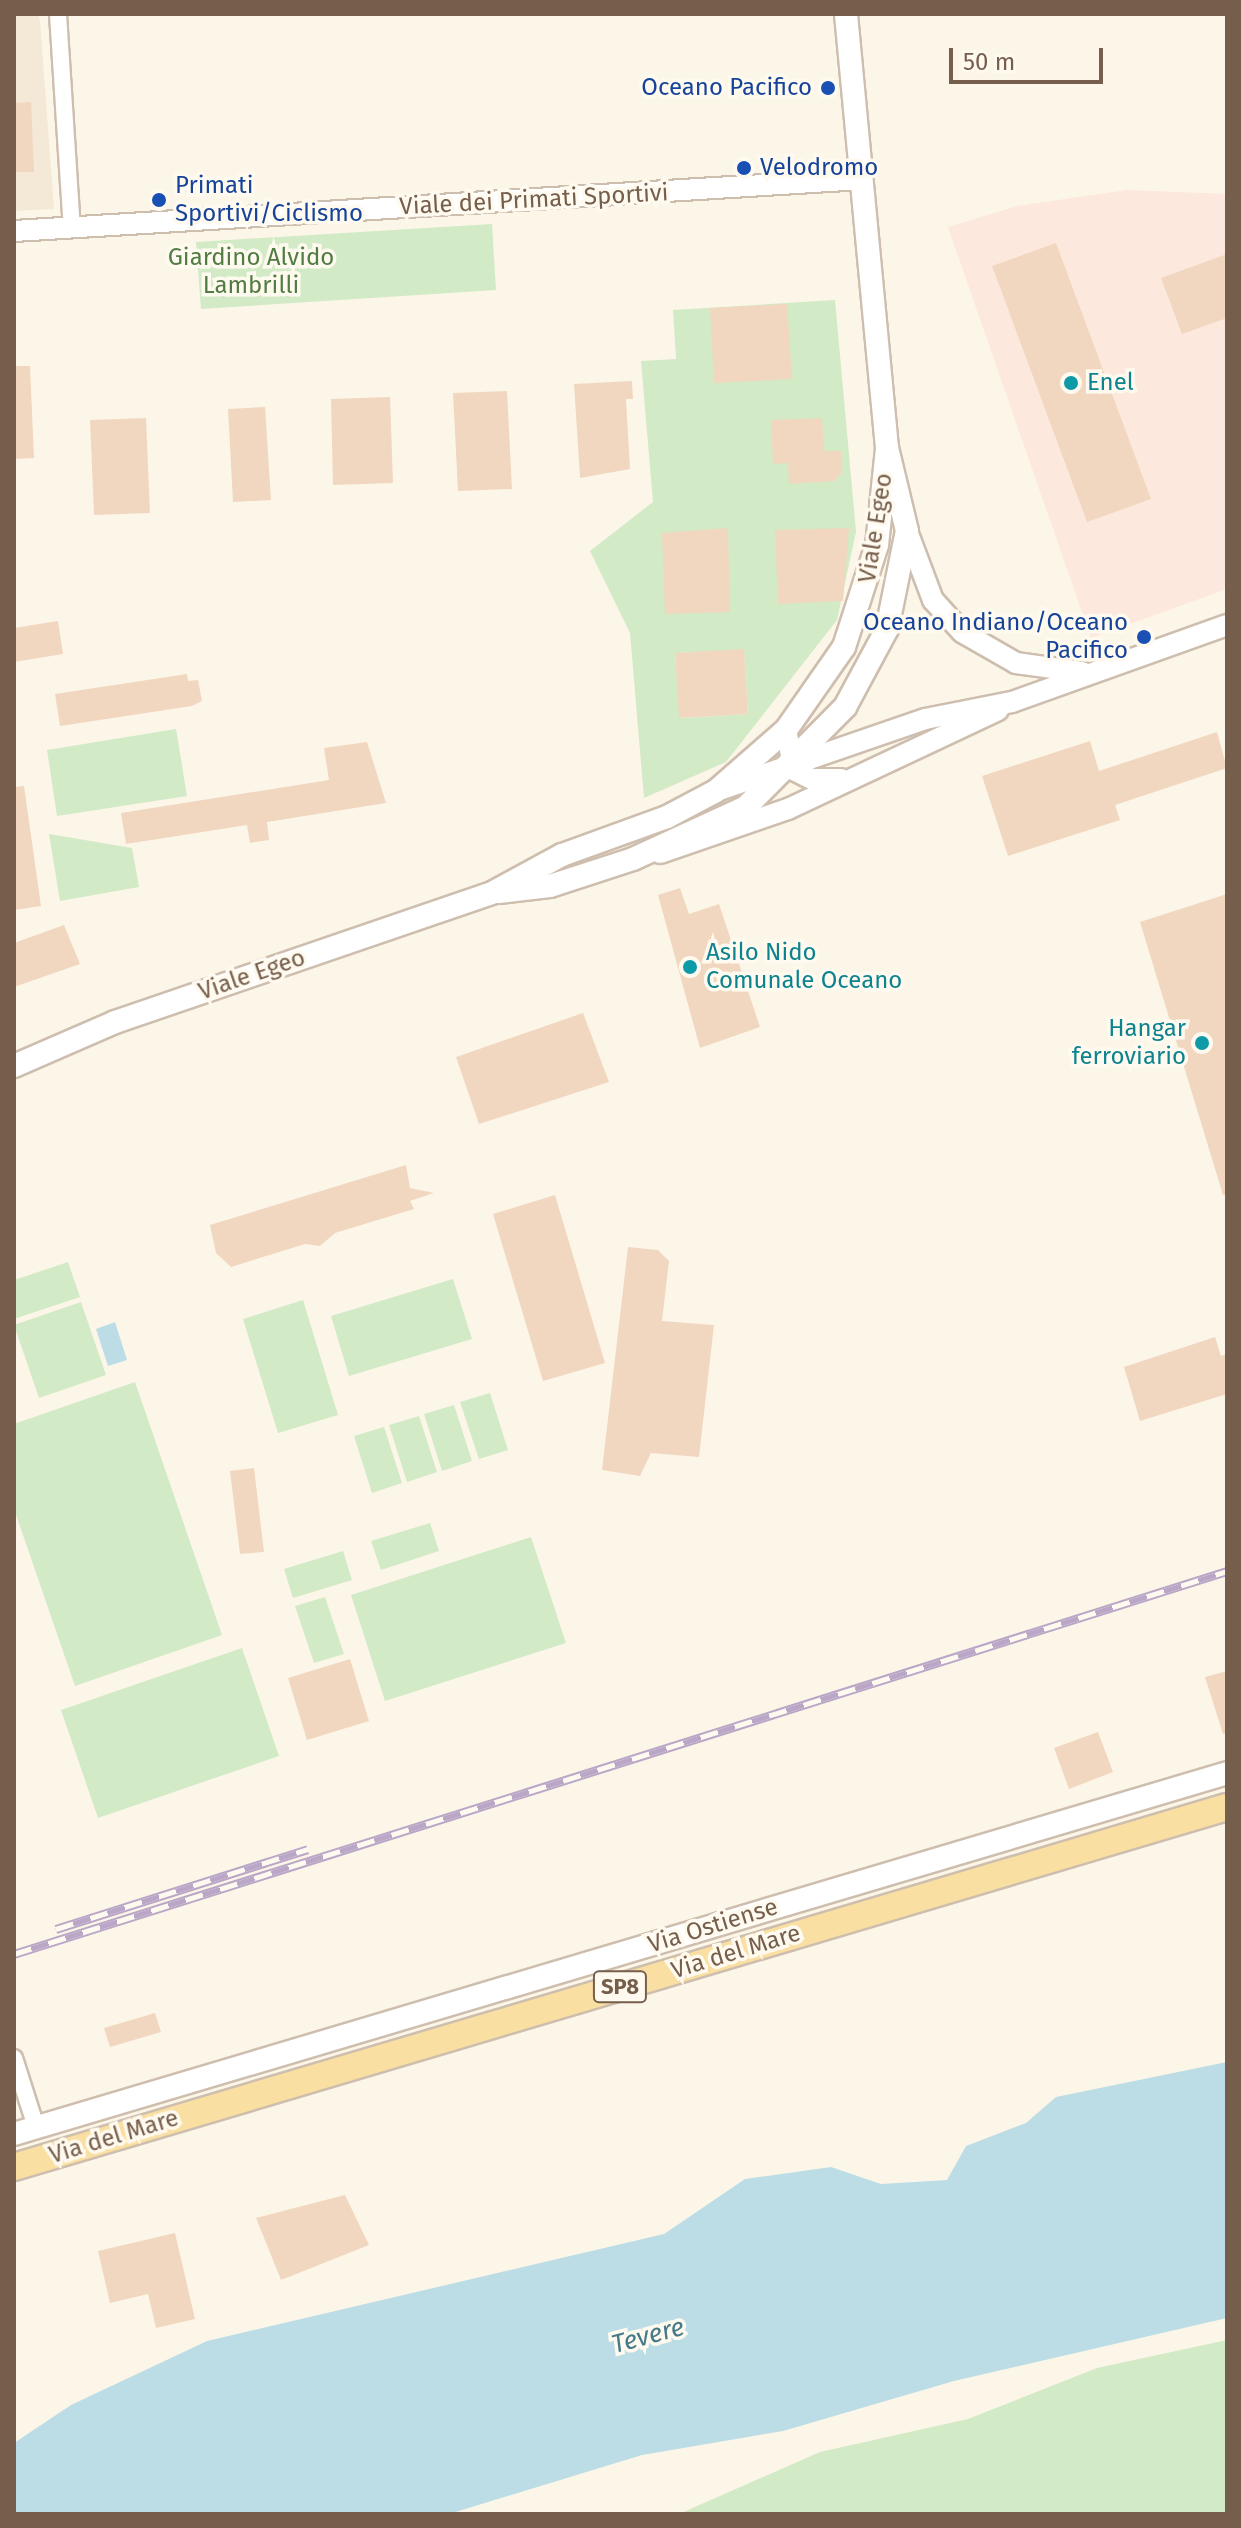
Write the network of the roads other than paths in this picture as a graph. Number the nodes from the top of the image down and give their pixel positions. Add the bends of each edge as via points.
1 (58, 14) edge
2 (846, 14) edge
3 (861, 179) junction
4 (72, 228) junction
5 (14, 231) edge
6 (887, 448) junction
7 (907, 531) junction
8 (1227, 625) edge
9 (1094, 673) junction
10 (1012, 702) junction
11 (786, 730) junction
12 (791, 767) junction
13 (849, 778) junction
14 (716, 791) junction
15 (647, 854) junction
16 (494, 892) junction
17 (14, 1066) edge
18 (1227, 1773) edge
19 (1227, 1807) edge
20 (14, 2058) edge
21 (36, 2127) junction
22 (14, 2134) edge
23 (14, 2167) edge

1 - 4 street
2 - 3 main road, Viale Egeo
3 - 4 street, Viale dei Primati Sportivi
3 - 6 main road, Viale Egeo
4 - 5 street, Viale dei Primati Sportivi
6 - 7 main road, Viale Egeo
6 - 11 main road, Viale Egeo via 877,545 857,619 829,673
7 - 9 street via 933,600 962,632 1016,663
7 - 12 main road, Viale Egeo via 899,590 874,659 845,707
8 - 9 street
9 - 10 street
10 - 12 street via 925,719
10 - 13 street
11 - 12 street
11 - 14 main road, Viale Egeo
12 - 13 street via 812,779
12 - 14 street, Viale Egeo
12 - 15 main road, Viale Egeo via 738,812
13 - 15 street via 756,822
14 - 16 main road, Viale Egeo via 667,817 562,855
15 - 16 main road, Viale Egeo via 550,886
16 - 17 main road, Viale Egeo via 115,1022
18 - 21 main road, Via Ostiense
19 - 23 main road, Via del Mare / SP8
20 - 21 street
21 - 22 main road, Via Ostiense

